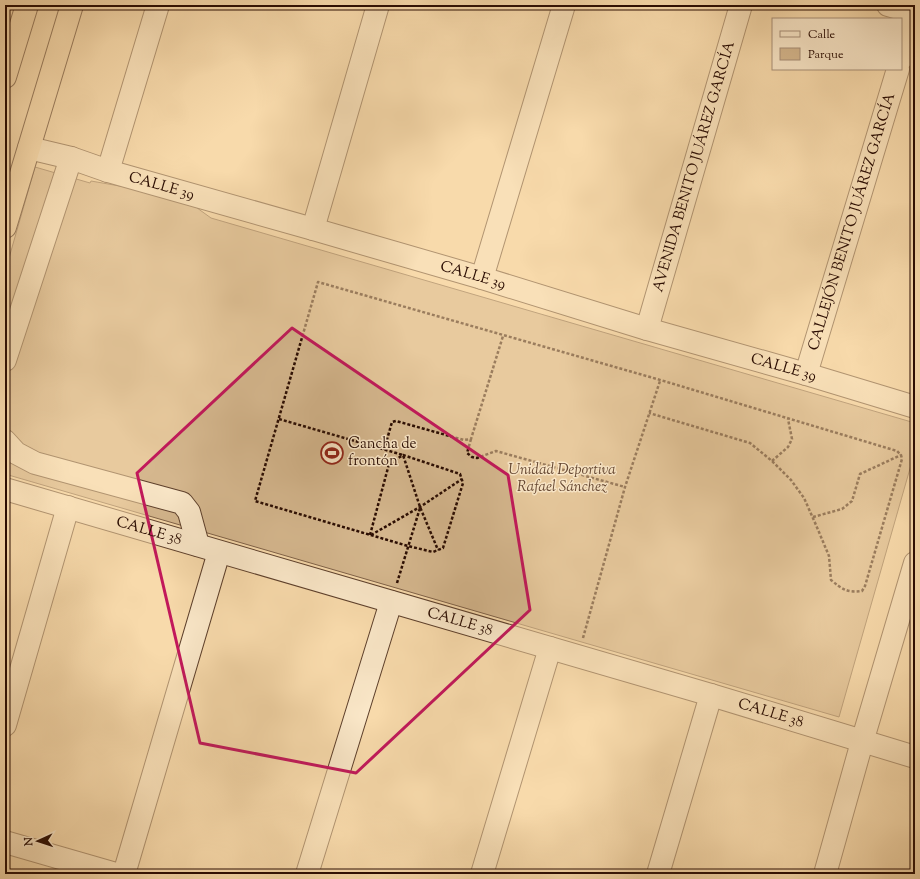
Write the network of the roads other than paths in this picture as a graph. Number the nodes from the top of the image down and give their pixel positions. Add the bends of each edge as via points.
1 (27, 5) edge
2 (72, 5) edge
3 (158, 5) edge
4 (378, 5) edge
5 (564, 5) edge
6 (741, 5) edge
7 (888, 5) edge
8 (915, 13) edge
9 (902, 56) edge
10 (898, 70) edge
11 (5, 77) edge
12 (29, 148) junction
13 (71, 158) junction
14 (108, 171) junction
15 (5, 227) edge
16 (313, 229) junction
17 (482, 278) junction
18 (647, 329) junction
19 (5, 360) edge
20 (806, 374) junction
21 (915, 406) edge
22 (5, 441) edge
23 (5, 489) edge
24 (68, 507) junction
25 (198, 545) junction
26 (219, 552) junction
27 (915, 562) edge
28 (391, 602) junction
29 (550, 648) junction
30 (711, 695) junction
31 (5, 725) edge
32 (862, 742) junction
33 (915, 757) edge
34 (5, 842) edge
35 (116, 874) edge
36 (124, 874) edge
37 (308, 874) edge
38 (482, 874) edge
39 (658, 874) edge
40 (825, 874) edge

1 - 11 highway
2 - 12 highway
3 - 14 street
4 - 16 street
5 - 17 street
6 - 18 street, AVENIDA BENITO JUÁREZ GARCÍA
7 - 8 street
8 - 9 street
10 - 20 street, CALLEJÓN BENITO JUÁREZ GARCÍA
12 - 13 street, CALLE 39
12 - 15 highway
13 - 14 street, CALLE 39
13 - 19 street
14 - 16 street, CALLE 39
16 - 17 street, CALLE 39
17 - 18 street, CALLE 39
18 - 20 street, CALLE 39
20 - 21 street, CALLE 39
22 - 25 street via 16,453 35,463 182,503 189,512
23 - 24 street, CALLE 38
24 - 25 street, CALLE 38
24 - 31 street
25 - 26 street, CALLE 38
26 - 28 street, CALLE 38
26 - 36 street
27 - 32 street
28 - 29 street, CALLE 38
28 - 37 street
29 - 30 street, CALLE 38
29 - 38 street
30 - 32 street, CALLE 38
30 - 39 street
32 - 33 street, CALLE 38
32 - 40 street
34 - 35 street

